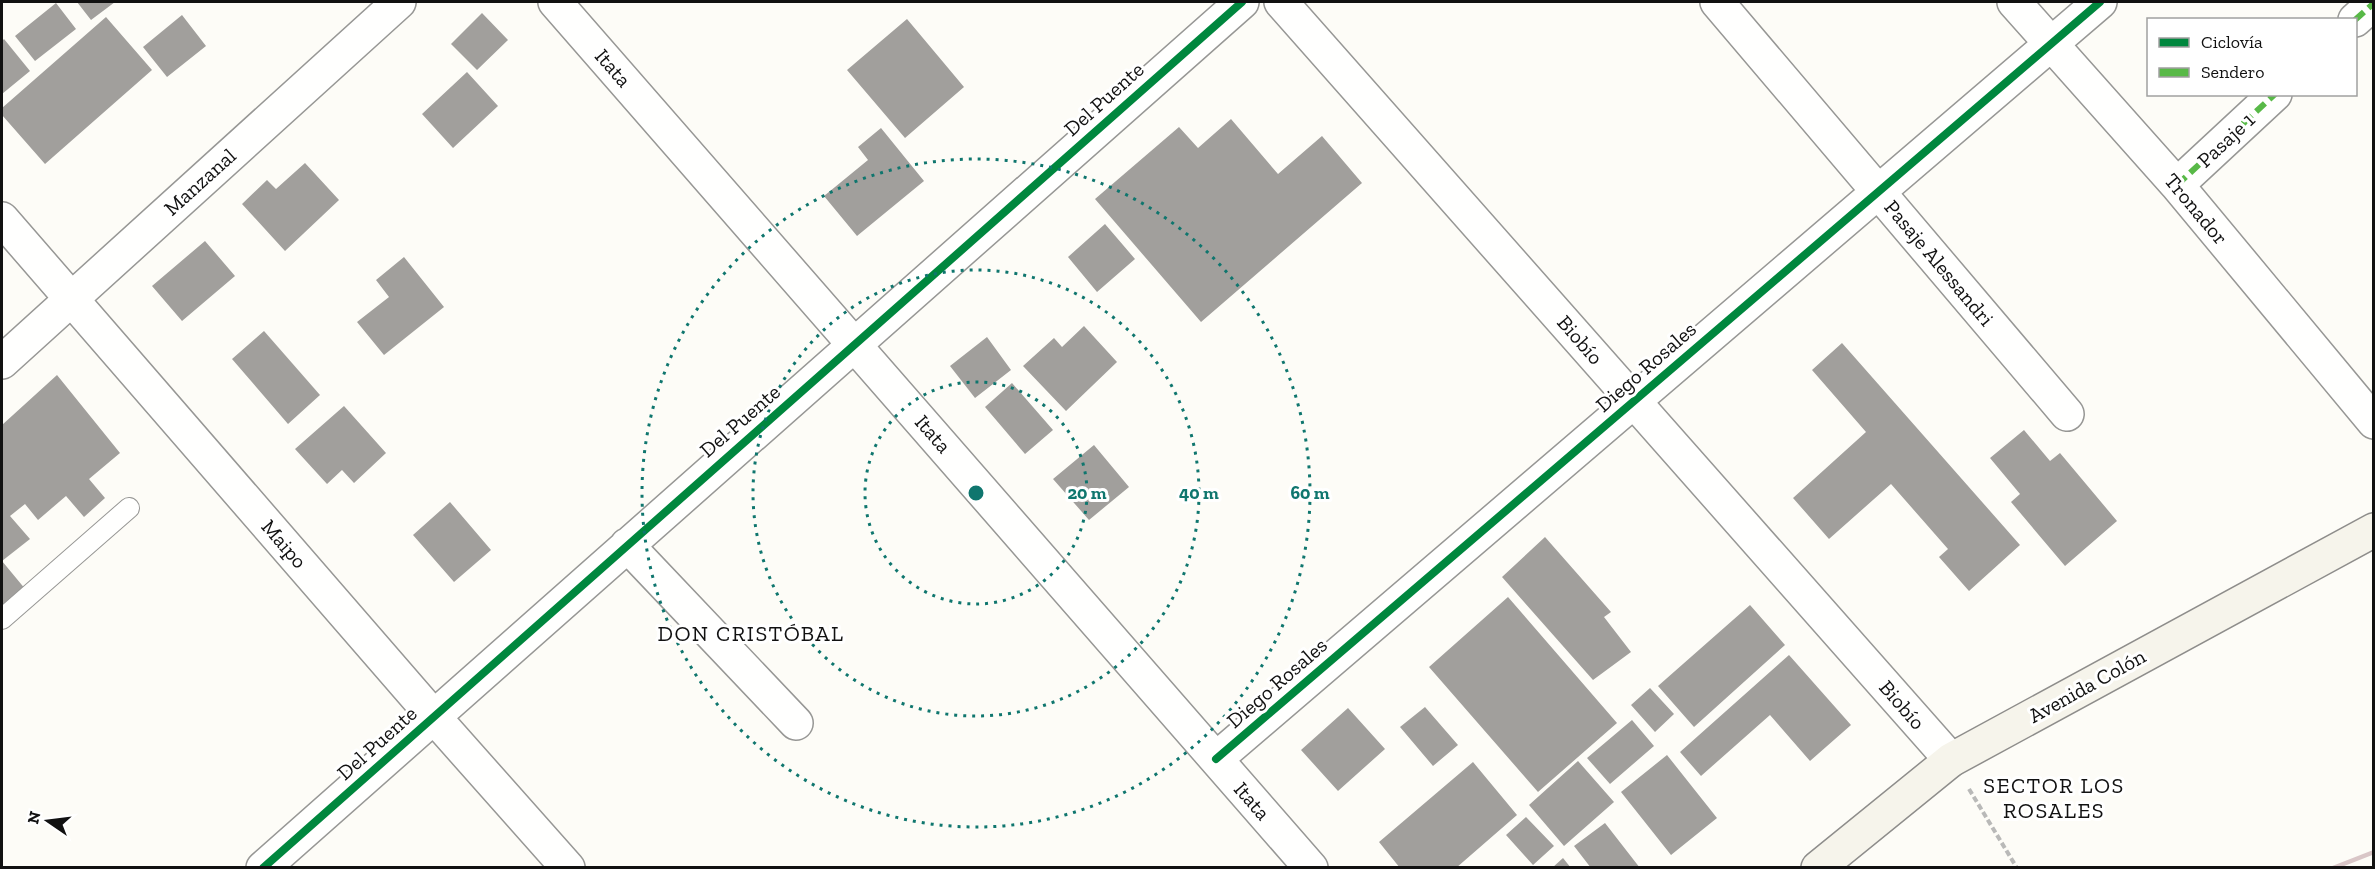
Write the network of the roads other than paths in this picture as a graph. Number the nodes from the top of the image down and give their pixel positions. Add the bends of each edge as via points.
1 (399, 2) edge
2 (555, 2) edge
3 (1242, 2) edge
4 (1281, 2) edge
5 (1717, 2) edge
6 (2014, 2) edge
7 (2100, 2) edge
8 (2373, 3) edge
9 (2357, 18) edge
10 (2050, 44) junction
11 (2273, 96) edge
12 (2177, 185) junction
13 (1878, 191) junction
14 (2, 219) edge
15 (72, 298) junction
16 (854, 344) junction
17 (2, 362) edge
18 (1634, 401) junction
19 (2067, 414) dead end
20 (2373, 422) edge
21 (129, 508) dead end
22 (2373, 530) edge
23 (627, 545) junction
24 (2, 619) edge
25 (434, 717) junction
26 (796, 723) dead end
27 (1216, 759) junction
28 (1951, 760) junction
29 (263, 867) edge
30 (568, 867) edge
31 (1311, 867) edge
32 (1818, 867) edge

1 - 15 street, Manzanal
2 - 16 street, Itata
3 - 16 street, Del Puente
4 - 18 street, Biobío
5 - 13 street, Pasaje Alessandri
6 - 10 street, Tronador
7 - 10 street, Diego Rosales
8 - 9 street
10 - 12 street, Tronador
10 - 13 street, Diego Rosales
11 - 12 street, Pasaje 1
12 - 20 street, Tronador
13 - 18 street, Diego Rosales
13 - 19 street, Pasaje Alessandri
14 - 15 street, Maipo
15 - 17 street, Manzanal
15 - 25 street, Maipo
16 - 23 street, Del Puente
16 - 27 street, Itata
18 - 27 street, Diego Rosales
18 - 28 street, Biobío
21 - 24 lane
22 - 28 main road, Avenida Colón
23 - 25 street, Del Puente
23 - 26 street
25 - 29 street, Del Puente
25 - 30 street, Maipo
27 - 31 street, Itata
28 - 32 main road, Avenida Colón

